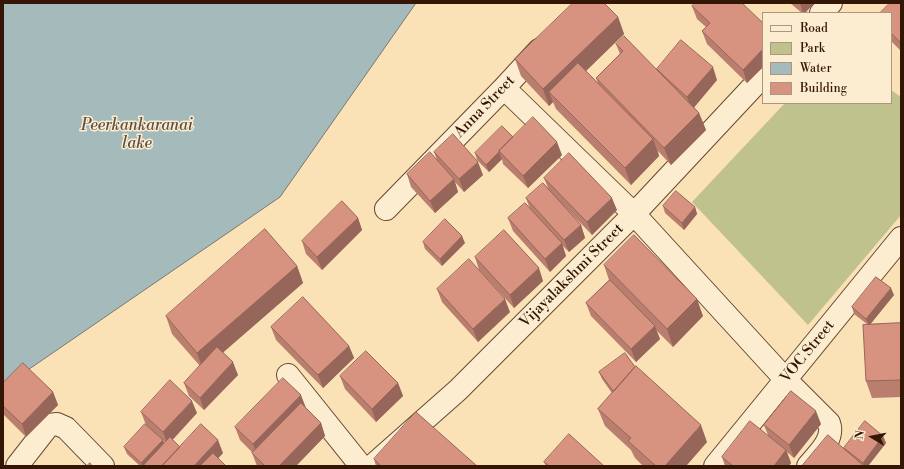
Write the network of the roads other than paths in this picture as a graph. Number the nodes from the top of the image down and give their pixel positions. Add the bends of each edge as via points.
1 (831, 3) edge
2 (823, 12) edge
3 (551, 37) edge
4 (762, 77) edge
5 (504, 88) junction
6 (386, 209) dead end
7 (634, 214) junction
8 (901, 238) edge
9 (288, 375) dead end
10 (786, 380) junction
11 (17, 466) edge
12 (103, 466) edge
13 (361, 466) edge
14 (372, 466) edge
15 (715, 466) edge
16 (808, 466) edge

1 - 2 street
3 - 5 street, Anna Street
4 - 7 street, Vijayalakshmi Street
5 - 6 street, Anna Street
5 - 7 street
7 - 10 street
7 - 14 street, Vijayalakshmi Street via 458,390
8 - 10 street, VOC Street
9 - 13 street
10 - 15 street, VOC Street
10 - 16 street via 832,429 826,444
11 - 12 street via 48,425 57,424 66,428

